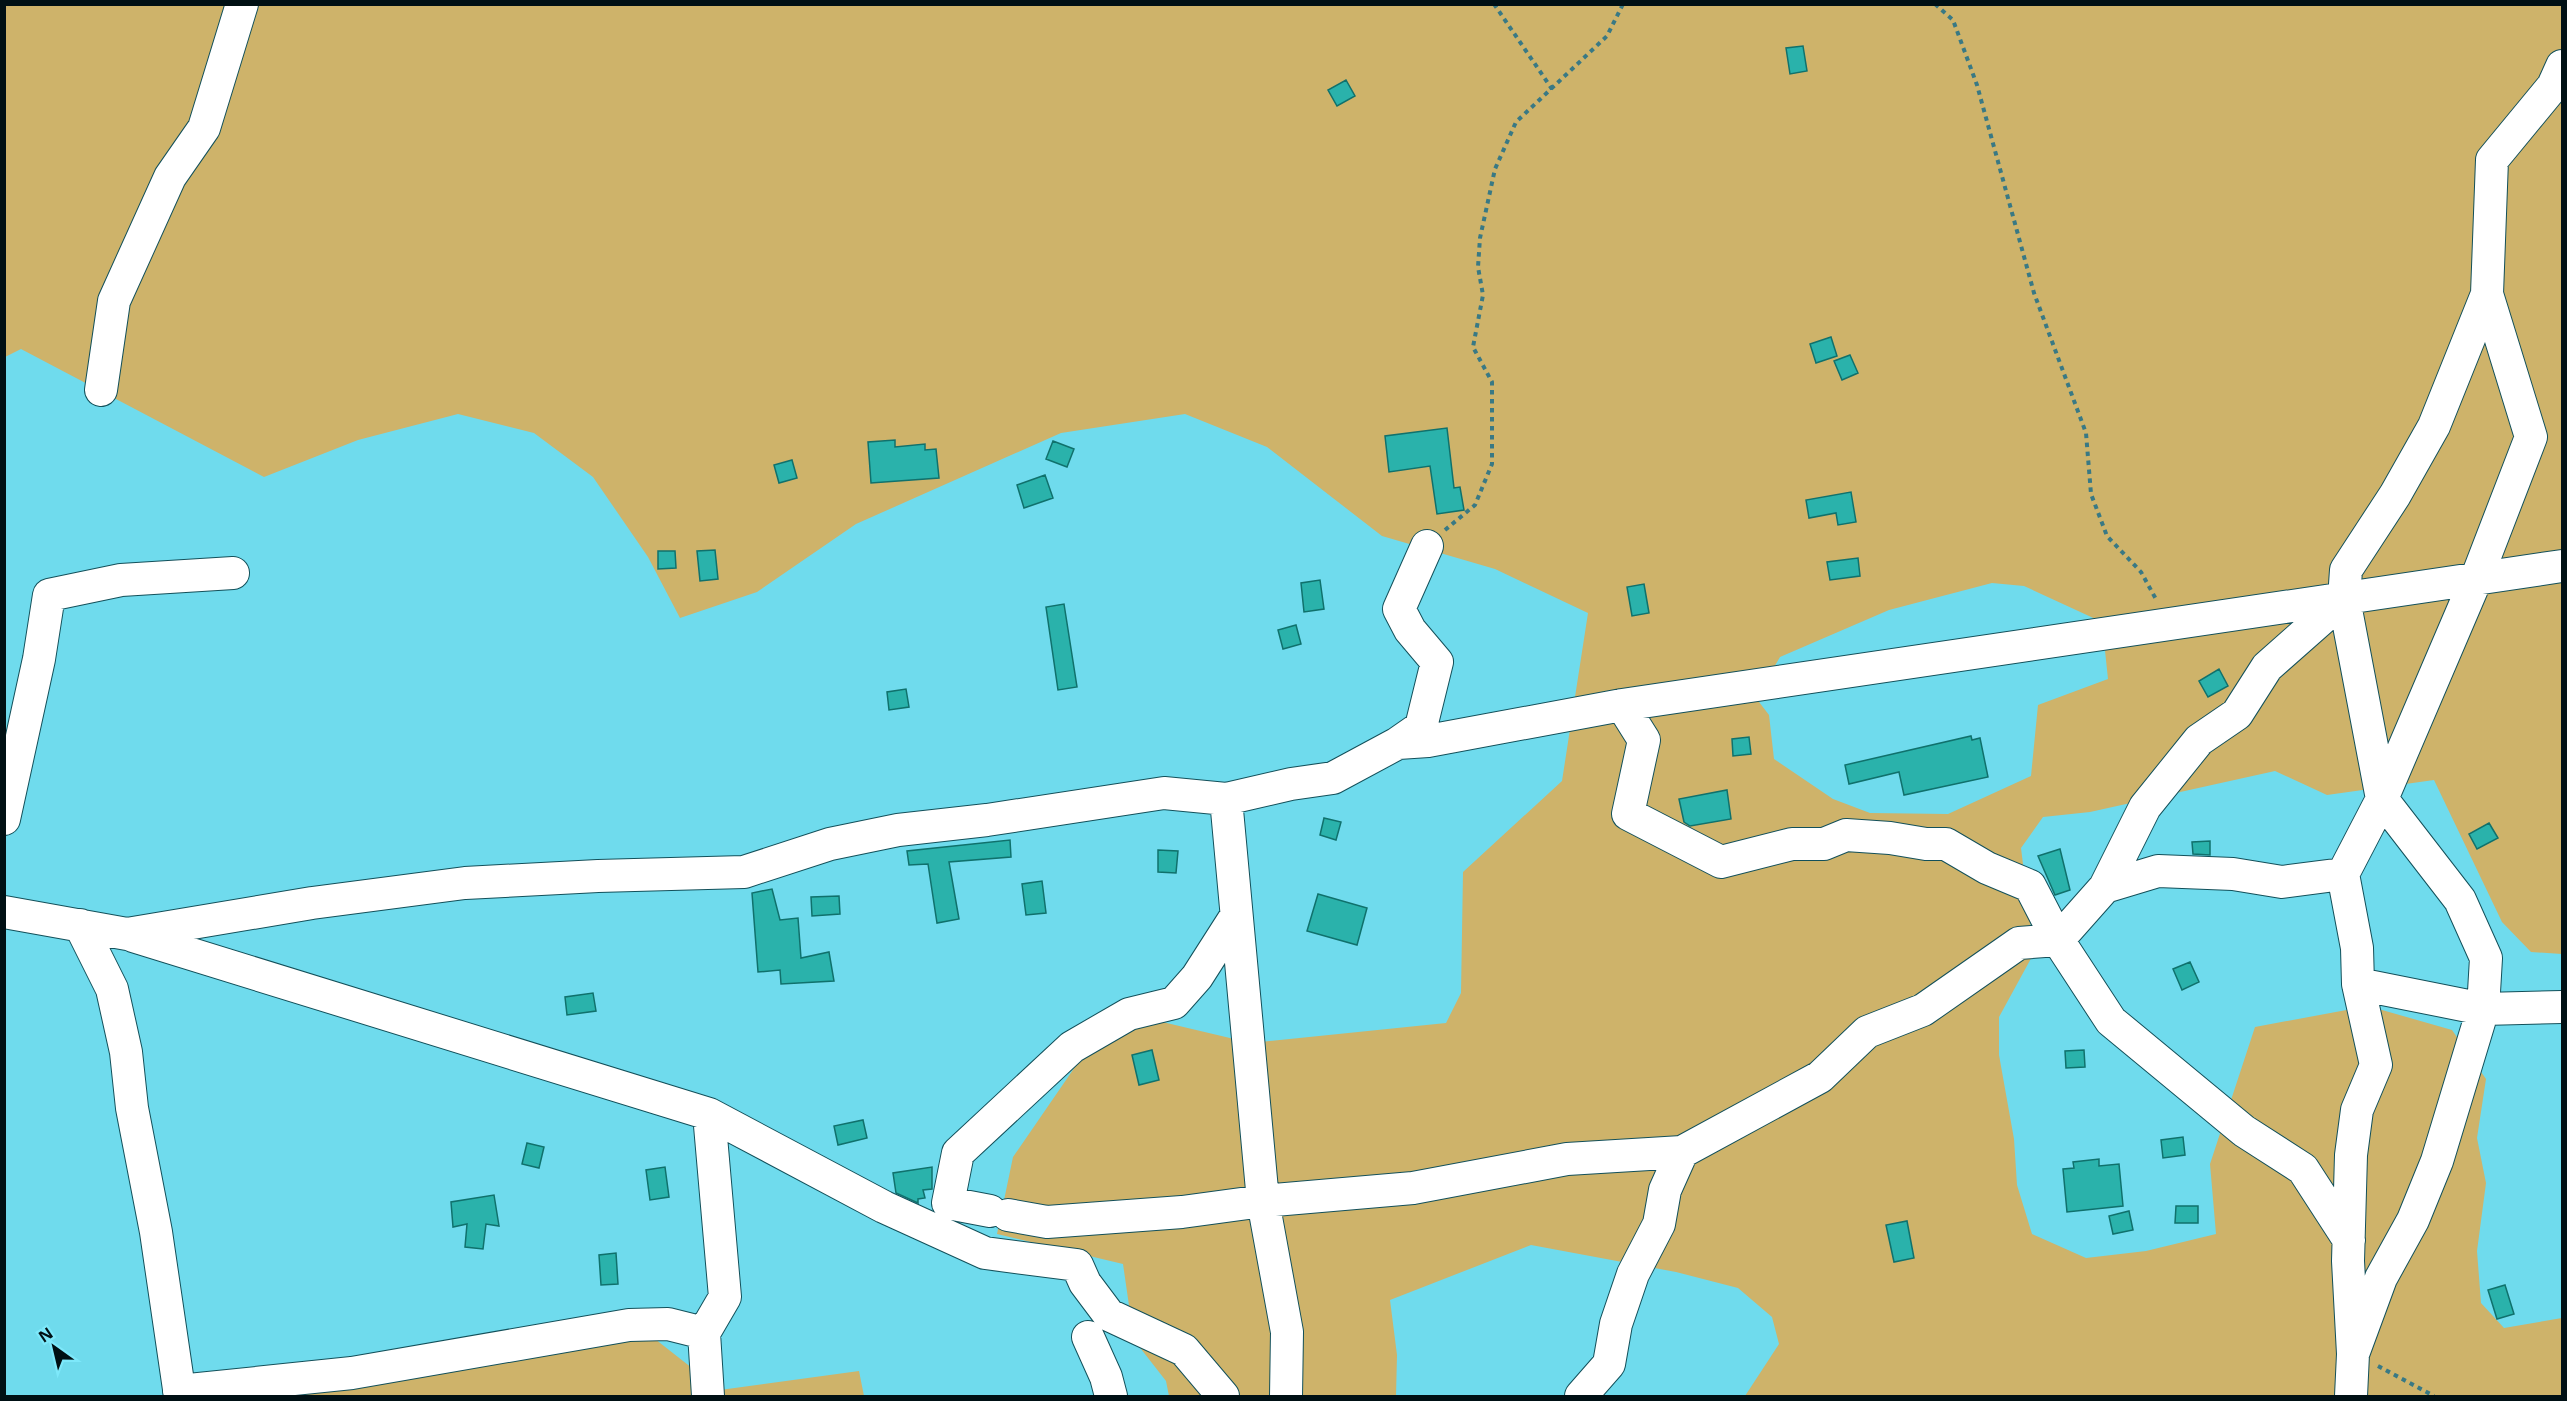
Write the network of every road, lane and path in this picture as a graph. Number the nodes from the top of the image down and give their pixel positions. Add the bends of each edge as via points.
1 (242, 4) edge
2 (1494, 4) edge
3 (1623, 4) edge
4 (1935, 4) edge
5 (2562, 66) edge
6 (1552, 89) junction
7 (2487, 294) junction
8 (101, 390) dead end
9 (1427, 546) joint
10 (2562, 566) edge
11 (233, 573) dead end
12 (2477, 577) junction
13 (2344, 599) junction
14 (2170, 624) junction
15 (1622, 705) junction
16 (1398, 743) junction
17 (1226, 799) junction
18 (2382, 799) junction
19 (4, 819) edge
20 (2343, 874) junction
21 (2105, 888) junction
22 (4, 912) edge
23 (1236, 916) junction
24 (80, 926) junction
25 (127, 934) junction
26 (2058, 940) junction
27 (2358, 984) junction
28 (2562, 1007) edge
29 (2483, 1009) junction
30 (710, 1114) junction
31 (1682, 1152) junction
32 (1263, 1201) junction
33 (2349, 1240) junction
34 (704, 1333) junction
35 (1088, 1337) dead end
36 (2353, 1354) junction
37 (180, 1394) edge
38 (708, 1396) edge
39 (1111, 1396) edge
40 (1223, 1396) edge
41 (1286, 1396) edge
42 (1581, 1396) edge
43 (2351, 1396) edge
44 (2434, 1396) edge

1 - 8 street via 204,128 170,177 114,301
2 - 6 path
3 - 6 path via 1607,36
4 - 14 path via 1953,20 1977,85 2034,292 2086,433 2091,494 2107,536 2141,572
5 - 7 street via 2553,86 2492,160
6 - 9 path via 1516,122 1496,169 1480,238 1478,267 1483,295 1473,348 1492,382 1492,464 1475,505
7 - 12 street via 2531,437
7 - 13 street via 2434,426 2346,570
9 - 16 street via 1399,609 1410,630 1437,662 1422,727
10 - 12 street
11 - 19 street via 121,580 49,594
12 - 13 street
12 - 18 street
13 - 14 street
13 - 18 street
13 - 21 street via 2267,667 2237,714 2199,740 2145,807
14 - 15 street
15 - 16 street via 1428,741
15 - 26 street via 1644,740 1628,814 1721,862 1792,844 1824,844 1846,835 1946,843 1987,868 2031,886
16 - 17 street via 1333,778
17 - 23 street
17 - 25 street via 1164,793 898,830 830,844 744,872 465,883 312,903
18 - 20 street
18 - 29 street via 2460,900 2486,958
20 - 21 street via 2282,882 2233,874 2158,871
20 - 27 street via 2357,948
21 - 26 street
22 - 24 street
23 - 32 street
23 - 32 street via 1197,977 1174,1003 1129,1014 1072,1047 958,1153 948,1203 1047,1222 1182,1212
24 - 25 street
24 - 37 street via 112,989 124,1042
25 - 30 street
26 - 31 street via 2019,943 1923,1010 1867,1032 1820,1077
26 - 33 street via 2111,1021 2244,1131 2303,1169
27 - 29 street
27 - 33 street via 2376,1065 2357,1110 2351,1155
28 - 29 street
29 - 36 street via 2437,1161 2413,1220 2381,1278
30 - 34 street via 725,1297
30 - 40 street via 884,1207 985,1253 1077,1265 1085,1284 1109,1315 1184,1350
31 - 32 street via 1567,1159 1413,1188
31 - 42 street via 1665,1190 1659,1224 1633,1274 1616,1324 1609,1364
32 - 41 street via 1287,1332
33 - 36 street
34 - 37 street via 668,1324 629,1325 352,1373
34 - 38 street
35 - 39 street
36 - 43 street
36 - 44 path

